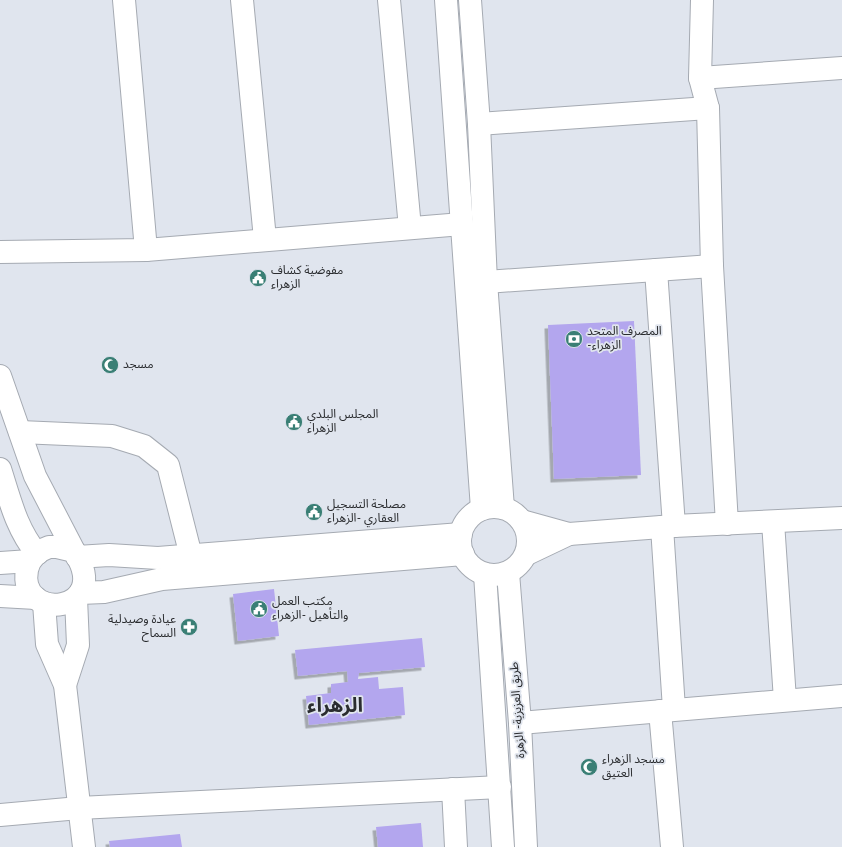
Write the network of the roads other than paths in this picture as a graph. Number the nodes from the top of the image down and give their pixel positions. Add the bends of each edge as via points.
1 (124, 0) edge
2 (242, 0) edge
3 (389, 0) edge
4 (446, 0) edge
5 (470, 0) edge
6 (702, 0) edge
7 (842, 68) edge
8 (700, 78) junction
9 (708, 108) junction
10 (479, 124) junction
11 (462, 224) junction
12 (410, 228) junction
13 (265, 239) junction
14 (146, 250) junction
15 (0, 252) edge
16 (712, 266) junction
17 (656, 270) junction
18 (486, 282) junction
19 (0, 376) edge
20 (20, 432) junction
21 (0, 469) edge
22 (503, 508) junction
23 (482, 509) junction
24 (842, 518) edge
25 (522, 521) junction
26 (773, 522) junction
27 (727, 524) junction
28 (668, 526) junction
29 (569, 534) junction
30 (462, 544) junction
31 (76, 554) junction
32 (526, 554) junction
33 (191, 556) junction
34 (33, 557) junction
35 (0, 563) edge
36 (508, 573) junction
37 (485, 574) junction
38 (78, 595) junction
39 (0, 596) edge
40 (40, 601) junction
41 (66, 685) junction
42 (842, 696) edge
43 (786, 700) junction
44 (667, 710) junction
45 (520, 723) junction
46 (500, 787) junction
47 (453, 789) junction
48 (79, 808) junction
49 (0, 815) edge
50 (84, 847) edge
51 (456, 847) edge
52 (503, 847) edge
53 (526, 847) edge
54 (672, 847) edge

1 - 14 street
2 - 13 street
3 - 12 street
4 - 11 street
5 - 10 street
6 - 8 street
7 - 8 street
8 - 9 street
9 - 10 street
9 - 16 street
10 - 18 street
11 - 12 street
11 - 23 street
12 - 13 street
13 - 14 street
14 - 15 street
16 - 17 street
16 - 27 street
17 - 18 street
17 - 28 street
18 - 22 street
19 - 20 street
20 - 31 street via 35,476
20 - 33 street via 112,436 144,446 168,465
21 - 34 street via 16,520
22 - 23 street
22 - 25 street via 514,513
23 - 30 street via 468,519
24 - 26 street
25 - 29 street
25 - 32 street via 529,542
26 - 27 street
26 - 43 street
27 - 28 street
28 - 29 street
28 - 44 street
29 - 32 street
30 - 33 street
30 - 37 street via 472,567
30 - 38 street via 162,579
31 - 33 street via 158,558
31 - 34 street via 57,547 49,547
31 - 38 street via 85,574 83,587
32 - 36 street via 519,565
34 - 35 street
34 - 40 street via 27,567 26,581 31,593
36 - 37 street via 496,576
36 - 45 street, طريق العزيزية- الزهرة
37 - 46 street, طريق العزيزية- الزهرة
38 - 40 street via 70,602 57,606
38 - 41 street via 78,645
39 - 40 street
40 - 41 street via 47,644
41 - 48 street
42 - 43 street
43 - 44 street
44 - 45 street
44 - 54 street
45 - 53 street, طريق العزيزية- الزهرة
46 - 47 street
46 - 52 street, طريق العزيزية- الزهرة
47 - 48 street
47 - 51 street
48 - 49 street
48 - 50 street

